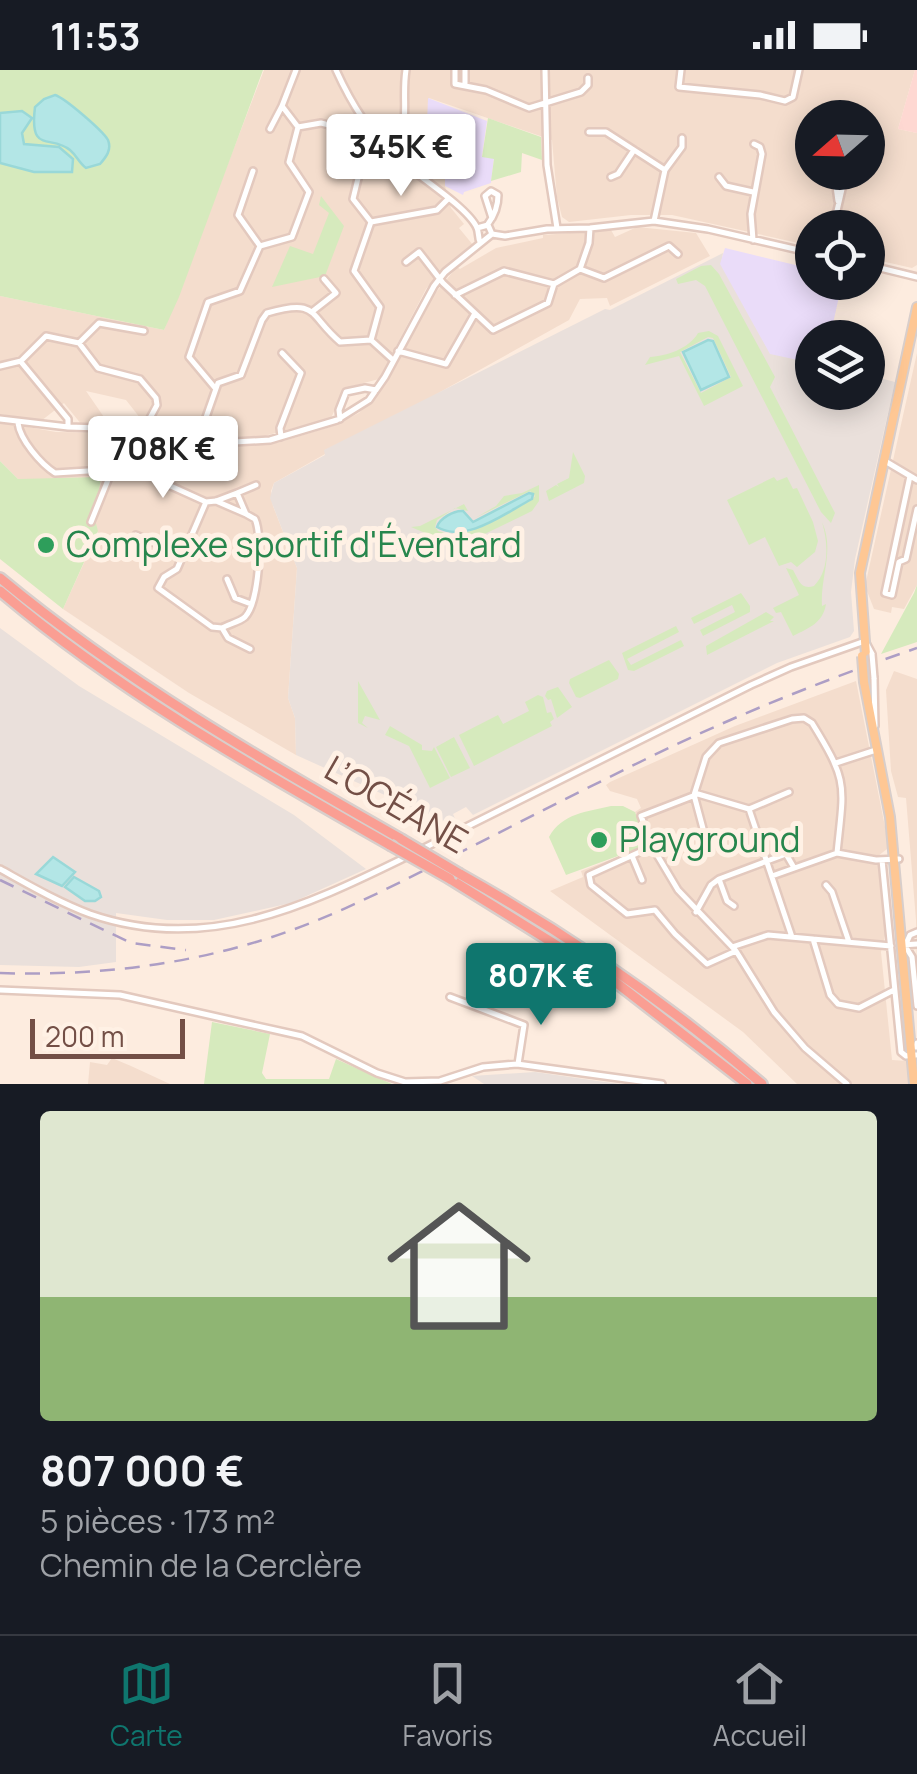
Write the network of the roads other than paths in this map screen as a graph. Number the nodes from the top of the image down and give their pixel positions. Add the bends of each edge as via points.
1 (296, 70) edge
2 (345, 70) edge
3 (406, 70) edge
4 (455, 70) edge
5 (465, 70) edge
6 (546, 70) edge
7 (681, 70) edge
8 (799, 70) edge
9 (337, 72) edge
10 (588, 78) dead end
11 (465, 84) junction
12 (546, 104) junction
13 (282, 106) junction
14 (298, 127) junction
15 (270, 129) dead end
16 (589, 132) dead end
17 (682, 138) dead end
18 (754, 144) dead end
19 (634, 150) junction
20 (392, 153) junction
21 (666, 170) junction
22 (254, 171) dead end
23 (611, 177) dead end
24 (720, 177) dead end
25 (837, 190) edge
26 (842, 190) edge
27 (754, 192) junction
28 (448, 200) junction
29 (839, 204) junction
30 (838, 210) edge
31 (490, 221) junction
32 (654, 221) junction
33 (371, 222) junction
34 (477, 228) junction
35 (557, 228) junction
36 (590, 228) junction
37 (492, 234) junction
38 (752, 240) junction
39 (482, 241) junction
40 (260, 246) junction
41 (795, 249) edge
42 (678, 254) dead end
43 (406, 262) dead end
44 (580, 269) junction
45 (885, 270) edge
46 (324, 278) dead end
47 (440, 278) junction
48 (917, 278) edge
49 (554, 284) junction
50 (455, 295) junction
51 (917, 307) edge
52 (313, 312) junction
53 (474, 315) junction
54 (144, 331) dead end
55 (371, 340) junction
56 (78, 343) junction
57 (398, 351) junction
58 (282, 353) dead end
59 (393, 360) junction
60 (21, 362) junction
61 (0, 366) edge
62 (215, 388) junction
63 (376, 390) junction
64 (0, 419) edge
65 (340, 419) junction
66 (18, 423) junction
67 (68, 427) junction
68 (142, 433) junction
69 (281, 438) junction
70 (197, 444) junction
71 (158, 446) junction
72 (174, 446) junction
73 (144, 454) dead end
74 (885, 461) junction
75 (137, 468) junction
76 (112, 470) junction
77 (148, 471) junction
78 (162, 476) junction
79 (914, 478) edge
80 (256, 485) dead end
81 (238, 493) junction
82 (206, 502) junction
83 (216, 502) junction
84 (904, 504) junction
85 (917, 508) edge
86 (246, 514) junction
87 (91, 522) dead end
88 (136, 536) dead end
89 (183, 555) junction
90 (0, 578) edge
91 (227, 579) dead end
92 (0, 591) edge
93 (251, 604) junction
94 (222, 628) junction
95 (863, 641) junction
96 (250, 649) dead end
97 (869, 680) junction
98 (878, 749) junction
99 (836, 763) junction
100 (296, 785) junction
101 (790, 792) dead end
102 (694, 795) junction
103 (315, 796) junction
104 (749, 809) junction
105 (705, 836) dead end
106 (653, 846) junction
107 (837, 853) junction
108 (632, 856) junction
109 (897, 859) junction
110 (768, 860) junction
111 (882, 860) junction
112 (794, 867) junction
113 (0, 870) edge
114 (772, 876) junction
115 (719, 879) junction
116 (642, 880) dead end
117 (826, 885) dead end
118 (734, 906) dead end
119 (696, 912) junction
120 (917, 932) edge
121 (792, 937) junction
122 (813, 939) junction
123 (849, 942) junction
124 (917, 944) edge
125 (891, 946) junction
126 (905, 946) junction
127 (734, 949) junction
128 (0, 990) edge
129 (894, 990) junction
130 (450, 997) dead end
131 (917, 1006) edge
132 (916, 1053) edge
133 (517, 1064) junction
134 (440, 1082) edge
135 (662, 1084) edge
136 (747, 1084) edge
137 (762, 1084) edge
138 (847, 1084) edge
139 (914, 1084) edge

1 - 13 street
2 - 9 street
3 - 20 street via 405,134
4 - 11 street via 455,84
5 - 11 street
6 - 12 street
7 - 8 street via 679,87 787,101
9 - 20 street via 361,117
10 - 12 street via 582,92
11 - 12 street via 526,108
12 - 35 street
13 - 14 street
13 - 15 street
14 - 33 street via 329,125 360,163 353,196
14 - 40 street via 288,159 309,195 292,237
16 - 19 street via 606,132
17 - 21 street
18 - 27 street via 762,154
19 - 21 street
19 - 23 street
20 - 28 street
21 - 32 street
22 - 40 street via 238,215
24 - 27 street via 726,186
25 - 29 street
26 - 29 street
27 - 38 street
28 - 33 street via 437,210
28 - 34 street
29 - 30 street
31 - 31 street via 498,195 492,191 484,196
31 - 34 street
31 - 37 street
32 - 36 street
32 - 38 street
33 - 55 street via 354,271 380,308
34 - 39 street
35 - 36 street
35 - 37 street
36 - 44 street
37 - 39 street
38 - 41 street
39 - 47 street
40 - 62 street via 240,291 208,302 189,353
42 - 44 street via 669,246 604,278
43 - 47 street via 419,252
44 - 49 street
45 - 48 street
46 - 52 street via 336,293
47 - 50 street
47 - 57 street
49 - 50 street via 504,271
49 - 53 street via 548,303 496,330
50 - 53 street
51 - 74 main road
52 - 55 street via 340,342
52 - 62 street via 300,306 264,316 241,375
53 - 57 street via 446,364
54 - 56 street via 100,323
55 - 59 street
56 - 60 street via 46,336
56 - 68 street via 98,368 140,379 156,398
57 - 59 street
58 - 69 street via 301,373
59 - 63 street
60 - 61 street
60 - 67 street
62 - 70 street
63 - 65 street
63 - 65 street via 346,392
64 - 66 street
65 - 69 street
66 - 67 street
66 - 76 street via 49,470
67 - 68 street
68 - 71 street
69 - 70 street
70 - 72 street
71 - 72 street
71 - 77 street
72 - 78 street
73 - 75 street
74 - 79 street
74 - 95 main road via 860,573
75 - 76 street
75 - 77 street
76 - 87 street
77 - 78 street
78 - 82 street
79 - 84 street
80 - 81 street
81 - 83 street
81 - 86 street
82 - 83 street
82 - 89 street
83 - 86 street
84 - 85 street
84 - 85 street via 885,594 892,594 899,562 906,560
86 - 93 street via 258,526 258,586
88 - 89 street
89 - 94 street via 158,588
90 - 100 highway, L’OCÉANE via 136,680
91 - 93 street via 234,598
92 - 100 highway, L’OCÉANE via 123,684
93 - 94 street via 245,616
94 - 96 street
95 - 97 main road, bridge
95 - 113 street via 751,684 350,884 266,918 192,928 123,922
97 - 98 main road
97 - 98 main road
98 - 99 street
98 - 109 main road
99 - 102 street via 812,723 792,719 715,746
99 - 107 street via 844,788
100 - 103 highway, L’OCÉANE
101 - 104 street
102 - 104 street
102 - 105 street
102 - 106 street via 641,816
103 - 136 highway, L’OCÉANE, bridge via 626,990
103 - 137 highway, L’OCÉANE, bridge via 578,945
104 - 110 street
106 - 108 street
106 - 119 street
107 - 111 street
107 - 112 street
108 - 116 street
108 - 127 street via 589,874 592,888 627,914 655,910 708,964
109 - 111 street
109 - 126 main road
110 - 112 street via 788,854
110 - 114 street
110 - 115 street
111 - 125 street
112 - 114 street
114 - 121 street
115 - 118 street
115 - 119 street
117 - 123 street
119 - 127 street
120 - 126 street
121 - 122 street
121 - 127 street via 758,936
122 - 123 street
122 - 129 street via 838,1004 859,1008
123 - 125 street
124 - 126 street
125 - 126 street
125 - 129 street
126 - 131 street
126 - 132 main road
127 - 138 street via 779,1018
128 - 134 street via 120,995 302,1036 394,1080
129 - 132 street via 900,1052
130 - 133 street via 524,1025
132 - 139 main road
133 - 134 street
133 - 135 street

